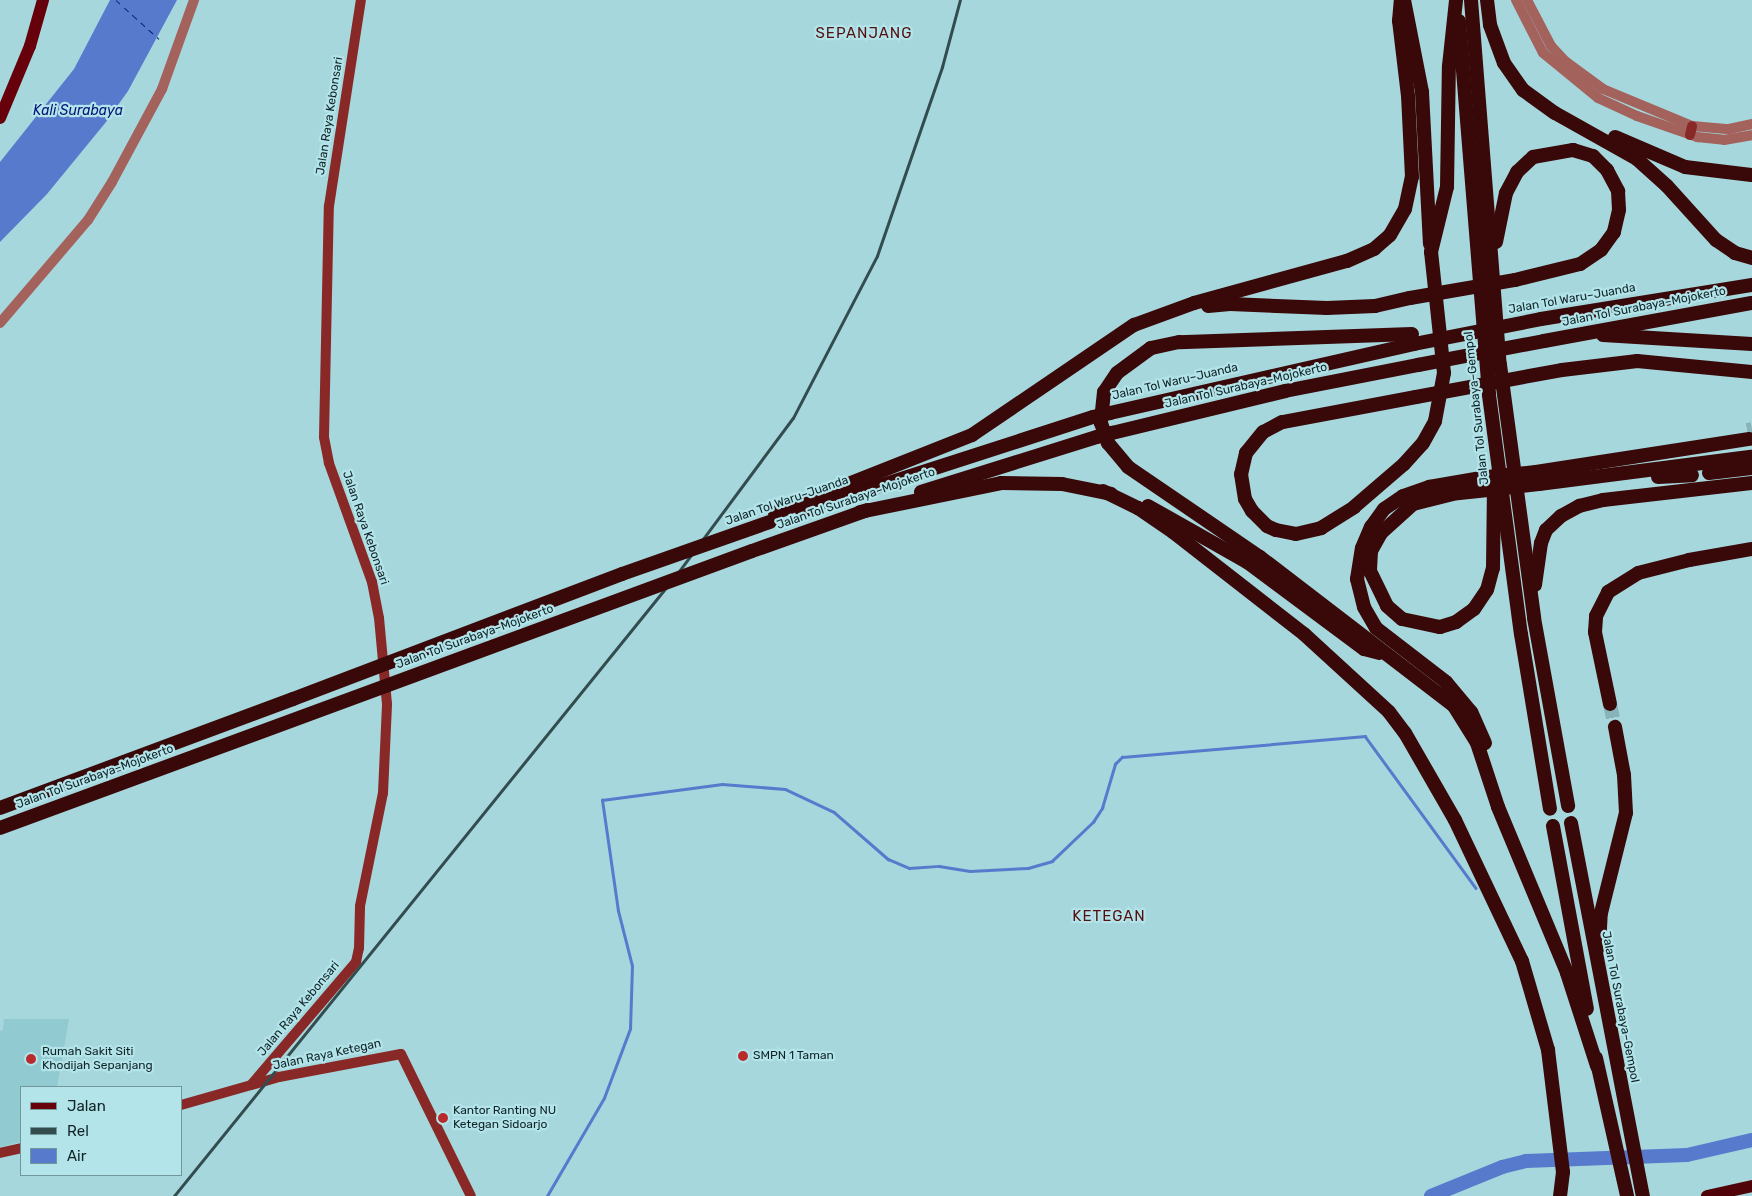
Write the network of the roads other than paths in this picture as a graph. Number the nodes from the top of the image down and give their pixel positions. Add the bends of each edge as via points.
1 (42, 0) edge
2 (194, 0) edge
3 (361, 0) edge
4 (1402, 0) edge
5 (1457, 0) edge
6 (1472, 0) edge
7 (1487, 0) edge
8 (1495, 0) edge
9 (1516, 0) edge
10 (1527, 0) edge
11 (0, 118) edge
12 (1752, 124) edge
13 (1691, 131) junction
14 (1752, 135) edge
15 (1752, 175) edge
16 (1752, 258) edge
17 (1431, 264) junction
18 (1752, 286) edge
19 (1495, 298) junction
20 (1752, 303) edge
21 (1160, 314) junction
22 (0, 323) edge
23 (1585, 334) junction
24 (1413, 339) junction
25 (1752, 344) edge
26 (1752, 372) edge
27 (1748, 434) dead end
28 (1495, 437) junction
29 (1751, 462) edge
30 (1709, 473) dead end
31 (1616, 474) junction
32 (1692, 475) dead end
33 (1538, 478) junction
34 (1487, 483) junction
35 (1752, 483) edge
36 (1103, 492) junction
37 (860, 512) junction
38 (773, 518) junction
39 (1752, 549) edge
40 (622, 574) joint
41 (1533, 611) junction
42 (1388, 655) junction
43 (1610, 704) tunnel mouth
44 (1615, 726) tunnel mouth
45 (1568, 806) dead end
46 (0, 808) edge
47 (1550, 809) dead end
48 (1571, 823) dead end
49 (1554, 826) dead end
50 (0, 828) edge
51 (1507, 828) junction
52 (1597, 972) junction
53 (1597, 1066) junction
54 (248, 1085) junction
55 (186, 1104) edge
56 (20, 1148) edge
57 (0, 1153) edge
58 (1752, 1186) edge
59 (1752, 1193) edge
60 (471, 1196) edge
61 (1560, 1196) edge
62 (1627, 1196) edge
63 (1643, 1196) edge
64 (1708, 1196) edge
65 (1731, 1196) edge

1 - 11 main road via 30,46
2 - 22 street via 159,95 112,182 88,220
3 - 54 main road, Jalan Raya Kebonsari via 329,206 324,437 329,463 372,582 379,618 387,704 383,793 360,906 356,962
4 - 17 highway via 1422,92
4 - 21 highway via 1399,21 1408,96 1412,177 1405,209 1390,235 1374,249 1347,261
5 - 17 highway via 1449,66 1447,187
5 - 28 highway, Jalan Tol Surabaya–Gempol via 1486,366
6 - 19 highway
7 - 16 highway via 1490,25 1504,63 1523,90 1555,113 1637,159 1667,186 1716,240 1735,253
8 - 15 highway via 1508,54 1520,73 1554,102 1606,133 1671,163 1701,170
9 - 13 street via 1543,54 1575,83 1615,107
10 - 13 street via 1551,46 1580,74 1622,100
12 - 13 street
13 - 14 street via 1724,140
17 - 26 highway, bridge via 1444,382 1435,421 1423,443 1379,487 1321,528 1296,534 1267,526 1245,499 1241,474 1246,453 1263,432 1282,422 1416,397 1562,370 1637,361
18 - 24 highway, Jalan Tol Waru–Juanda, bridge
19 - 21 highway, bridge via 1500,212 1518,172 1533,157 1553,151 1573,150 1593,156 1608,170 1618,191 1619,210 1614,232 1601,250 1580,264 1515,280 1410,298 1375,306 1327,308 1230,304
19 - 41 highway via 1500,364
20 - 23 highway, Jalan Tol Surabaya–Mojokerto
21 - 38 highway via 1113,337 1027,400 972,435
23 - 25 highway
23 - 37 highway, Jalan Tol Surabaya–Mojokerto, bridge via 1285,391 1112,433
24 - 38 highway, Jalan Tol Waru–Juanda, bridge via 1093,417
24 - 42 highway via 1179,342 1151,348 1116,373 1104,392 1101,405 1101,423 1108,443 1128,467 1260,557
27 - 33 highway
28 - 34 highway via 1495,542 1487,590 1474,609 1456,622 1440,627 1402,619 1387,606 1370,571 1371,551 1381,533 1413,504
28 - 47 highway, Jalan Tol Surabaya–Gempol via 1521,634
29 - 30 highway
29 - 31 highway
31 - 32 highway
31 - 33 highway
33 - 34 highway, bridge
34 - 51 highway via 1429,487 1403,496 1384,509 1362,548 1357,578 1364,607 1376,628 1446,682 1471,712 1488,752
35 - 41 highway via 1603,500 1579,506 1561,516 1546,530 1541,543
36 - 37 highway via 1062,484 1001,483
36 - 42 highway via 1140,501 1197,532 1254,567 1364,649
36 - 61 highway via 1138,508 1173,532 1304,634 1388,712 1405,733 1455,820 1522,961 1548,1050 1563,1172
37 - 50 highway, Jalan Tol Surabaya–Mojokerto, bridge
38 - 40 highway, Jalan Tol Waru–Juanda, bridge
39 - 43 highway via 1638,573 1608,592 1596,616 1595,632
40 - 46 highway, Jalan Tol Surabaya–Mojokerto, bridge
41 - 45 highway
42 - 51 highway via 1441,694 1466,723 1477,743
44 - 52 highway via 1624,775 1626,813 1600,913
48 - 52 highway, Jalan Tol Surabaya–Gempol
49 - 53 highway
51 - 53 highway via 1567,972
52 - 63 highway, Jalan Tol Surabaya–Gempol
53 - 62 highway
54 - 55 main road
54 - 60 main road, Jalan Raya Ketegan via 401,1054
56 - 57 main road
58 - 64 highway
59 - 65 highway

